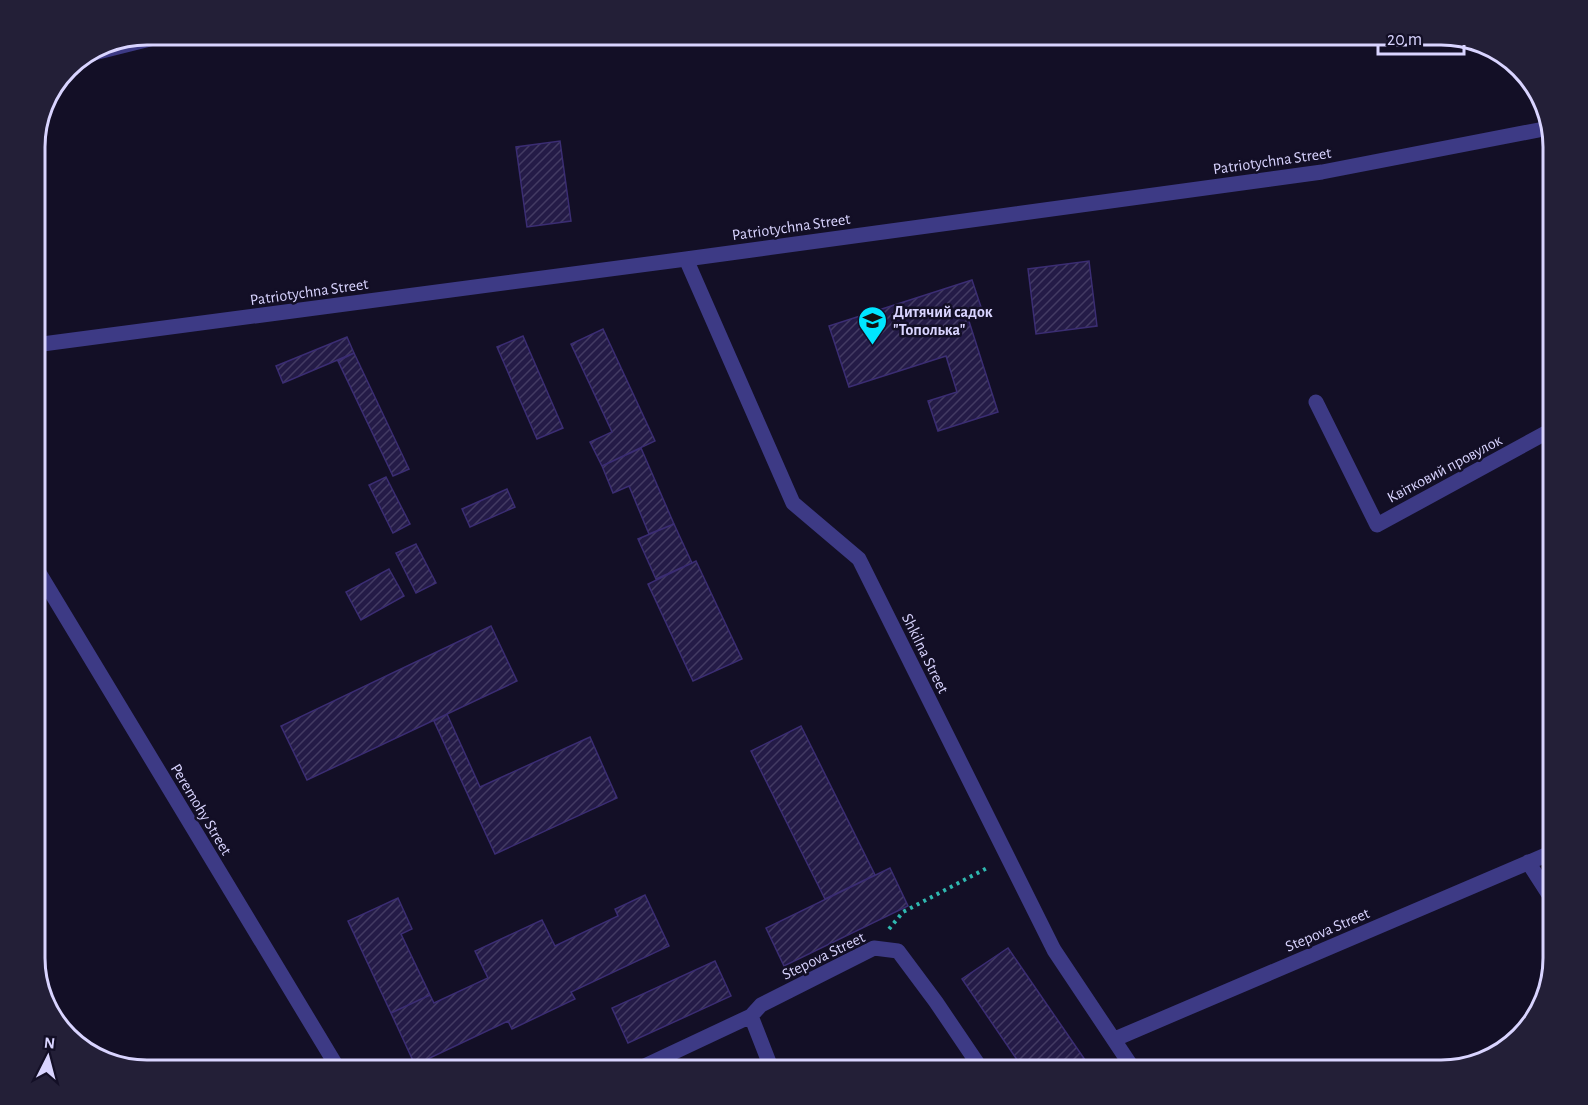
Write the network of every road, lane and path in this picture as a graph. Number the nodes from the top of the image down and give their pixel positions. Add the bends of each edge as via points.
1 (1542, 131) edge
2 (686, 259) junction
3 (45, 344) edge
4 (1317, 402) dead end
5 (1543, 435) edge
6 (45, 583) edge
7 (1543, 856) edge
8 (1007, 857) junction
9 (1528, 862) junction
10 (1543, 884) edge
11 (874, 948) junction
12 (751, 1016) junction
13 (1115, 1039) junction
14 (332, 1060) edge
15 (659, 1060) edge
16 (768, 1060) edge
17 (975, 1060) edge
18 (1127, 1060) edge

1 - 2 street, Patriotychna Street via 1322,172
2 - 3 street, Patriotychna Street
2 - 8 street, Shkilna Street via 793,503 859,559
4 - 5 street, Квітковий провулок via 1377,525
6 - 14 street, Peremohy Street
7 - 9 street, Stepova Street
8 - 11 path via 903,912
8 - 13 street, Shkilna Street via 1054,950
9 - 10 street
9 - 13 street, Stepova Street
11 - 12 street, Stepova Street via 761,1005
11 - 17 street, Stepova Street via 898,951
12 - 15 street, Stepova Street
12 - 16 street
13 - 18 street, Shkilna Street

